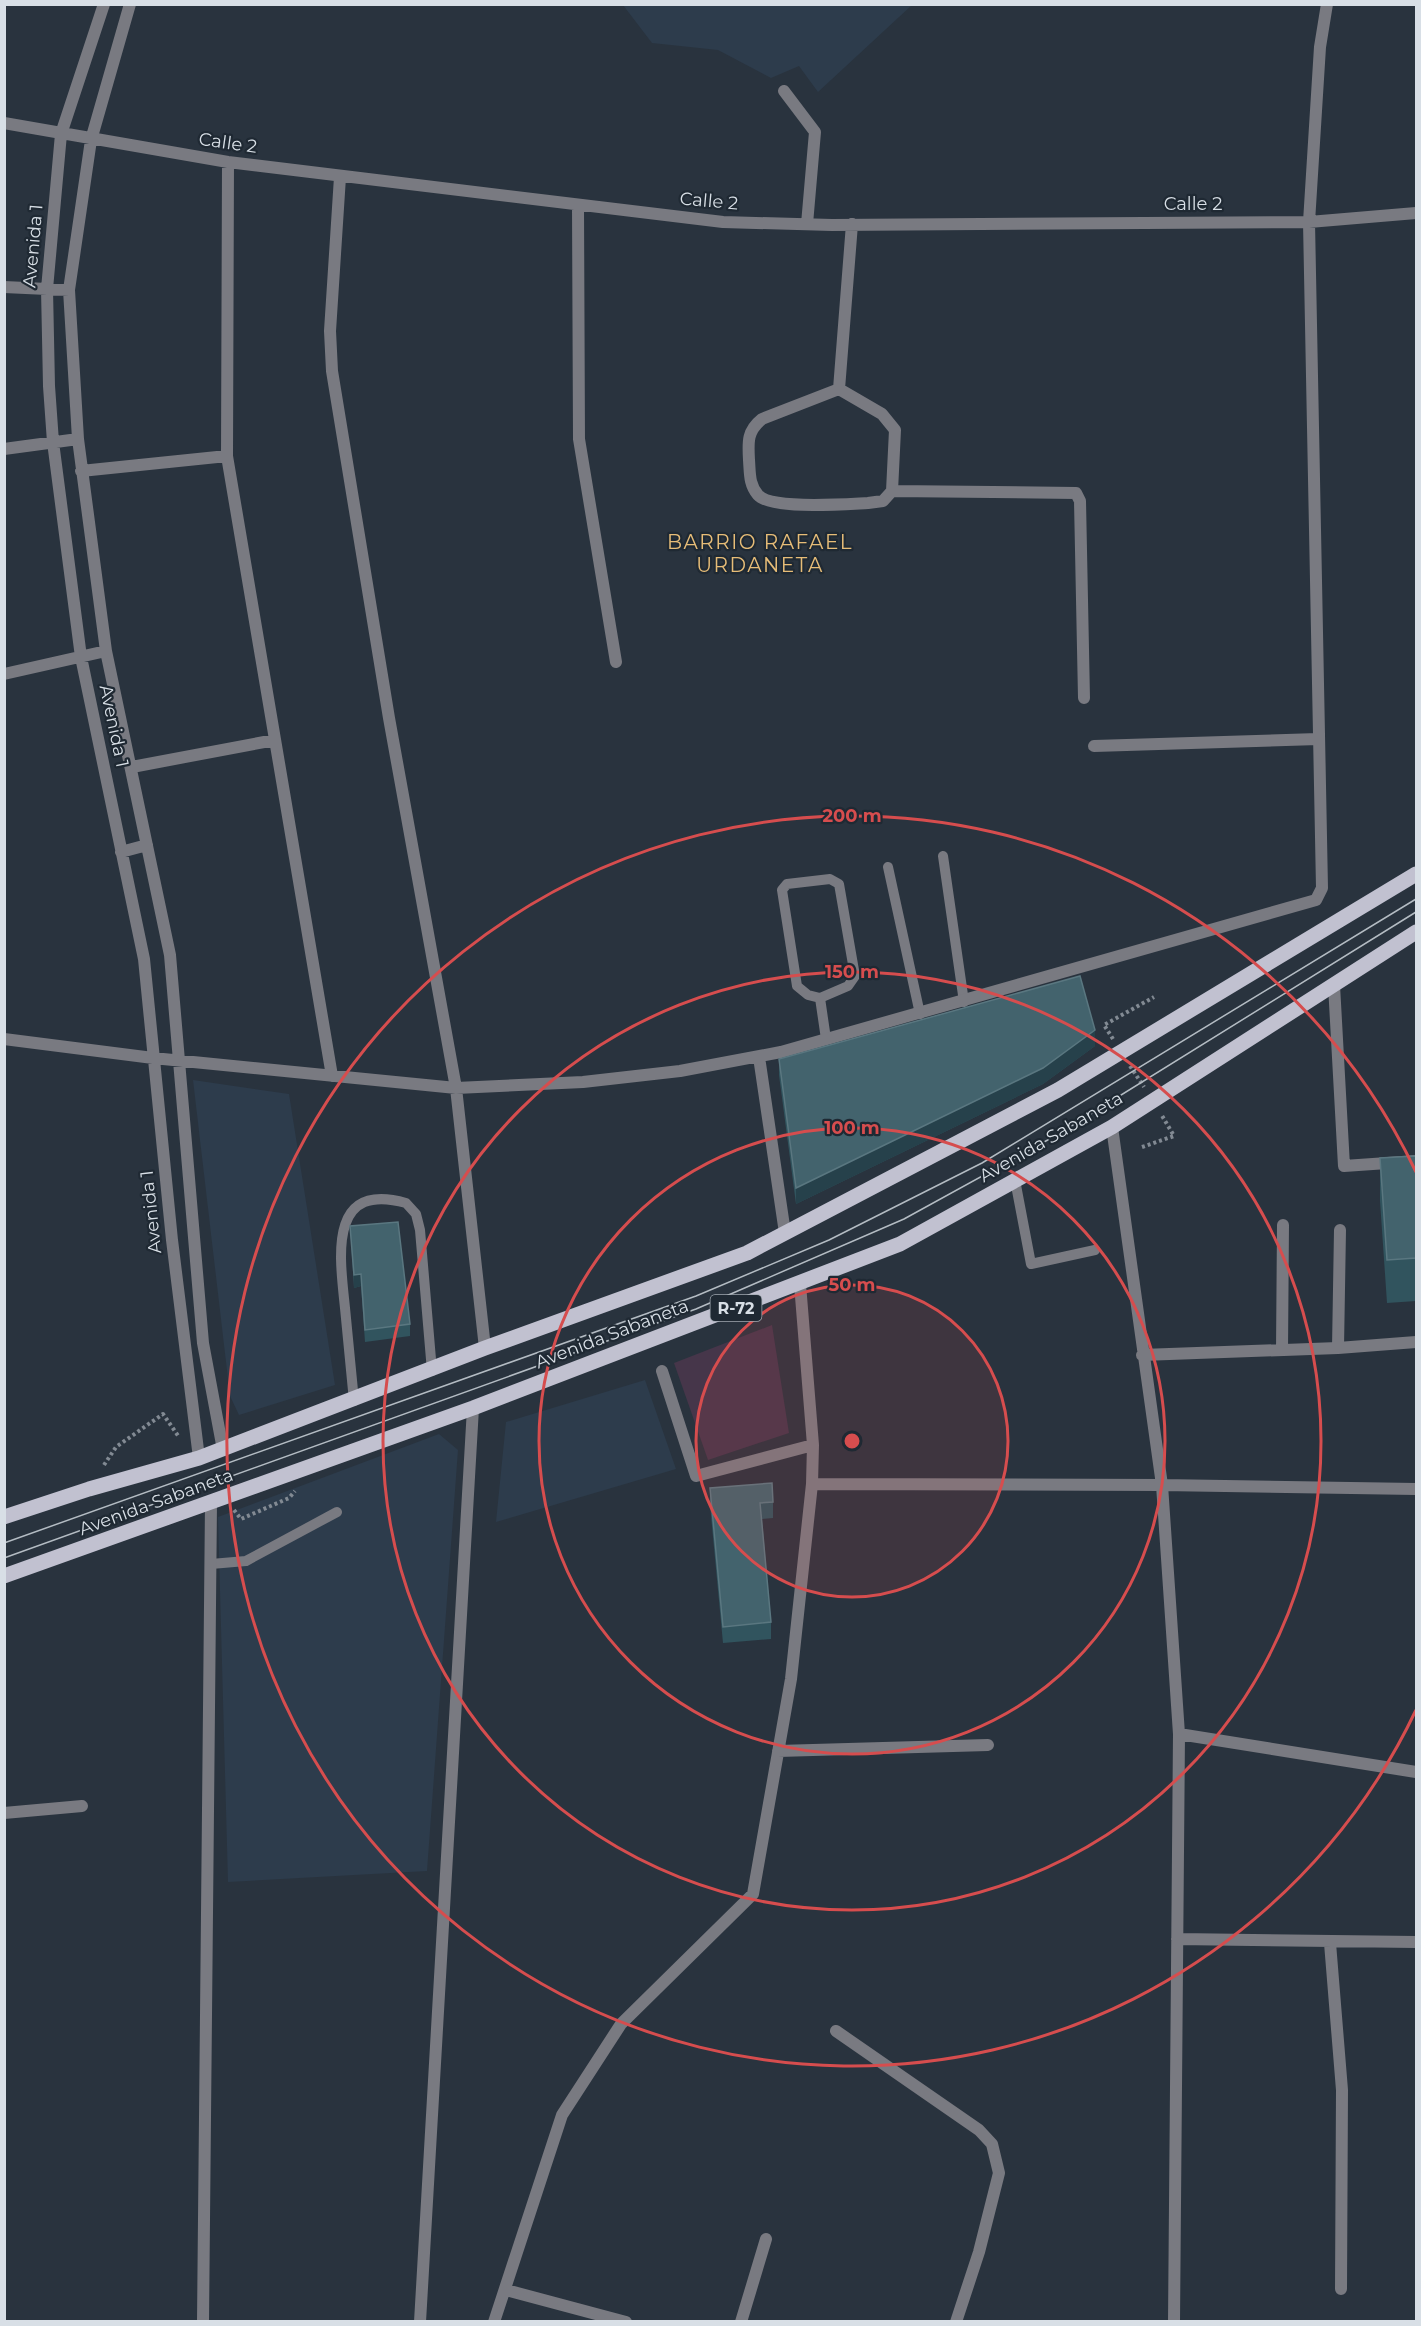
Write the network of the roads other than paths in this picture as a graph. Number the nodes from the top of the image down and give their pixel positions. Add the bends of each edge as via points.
1 (104, 4) edge
2 (130, 4) edge
3 (1327, 4) edge
4 (784, 91) dead end
5 (4, 123) edge
6 (62, 134) junction
7 (91, 140) junction
8 (228, 162) junction
9 (340, 177) junction
10 (578, 206) junction
11 (1416, 213) edge
12 (1309, 222) junction
13 (807, 224) junction
14 (852, 224) junction
15 (4, 287) edge
16 (46, 289) junction
17 (69, 290) junction
18 (839, 389) junction
19 (78, 439) junction
20 (53, 442) junction
21 (4, 449) edge
22 (227, 456) junction
23 (81, 471) junction
24 (892, 491) junction
25 (106, 651) junction
26 (81, 657) junction
27 (616, 662) dead end
28 (4, 674) edge
29 (1084, 698) dead end
30 (1318, 739) junction
31 (275, 740) junction
32 (1094, 746) dead end
33 (132, 767) junction
34 (147, 845) junction
35 (121, 852) junction
36 (943, 856) dead end
37 (888, 867) dead end
38 (1416, 874) edge
39 (1416, 932) edge
40 (1334, 984) junction
41 (820, 998) junction
42 (964, 1002) junction
43 (920, 1014) junction
44 (5, 1037) edge
45 (826, 1040) junction
46 (759, 1057) junction
47 (153, 1058) junction
48 (177, 1060) junction
49 (332, 1076) junction
50 (456, 1088) junction
51 (1112, 1127) junction
52 (1416, 1161) edge
53 (1015, 1180) junction
54 (1283, 1225) dead end
55 (1340, 1230) dead end
56 (785, 1233) junction
57 (1095, 1250) dead end
58 (800, 1284) junction
59 (1416, 1342) edge
60 (485, 1348) junction
61 (1338, 1348) junction
62 (1282, 1350) junction
63 (1142, 1355) junction
64 (432, 1371) junction
65 (662, 1371) dead end
66 (354, 1401) junction
67 (473, 1408) junction
68 (813, 1445) junction
69 (223, 1450) junction
70 (199, 1458) junction
71 (812, 1484) junction
72 (1162, 1485) junction
73 (1416, 1489) edge
74 (211, 1503) junction
75 (338, 1512) dead end
76 (4, 1517) edge
77 (212, 1564) junction
78 (4, 1576) edge
79 (1179, 1734) junction
80 (988, 1745) dead end
81 (778, 1751) junction
82 (1416, 1772) edge
83 (82, 1806) dead end
84 (4, 1813) edge
85 (1177, 1939) junction
86 (1416, 1942) edge
87 (1330, 1943) junction
88 (836, 2031) dead end
89 (766, 2239) dead end
90 (1341, 2289) dead end
91 (506, 2290) junction
92 (203, 2322) edge
93 (420, 2322) edge
94 (494, 2322) edge
95 (626, 2322) edge
96 (741, 2322) edge
97 (956, 2322) edge
98 (1174, 2322) edge

1 - 6 street, Avenida 1
2 - 7 street
3 - 12 street via 1320,47
4 - 13 street via 815,132
5 - 6 street, Calle 2
6 - 7 street, Calle 2
6 - 16 street, Avenida 1
7 - 8 street, Calle 2
7 - 17 street
8 - 9 street, Calle 2
8 - 22 street
9 - 10 street, Calle 2
9 - 50 street via 330,331 332,371
10 - 13 street, Calle 2 via 723,222
10 - 27 street via 579,439
11 - 12 street, Calle 2
12 - 14 street, Calle 2
12 - 30 street
13 - 14 street, Calle 2
14 - 18 street
15 - 16 street
16 - 17 street
16 - 20 street, Avenida 1
17 - 19 street
18 - 24 street via 882,414 895,430
18 - 24 street via 754,425 748,439 751,485 760,498 774,504 868,503 883,501
19 - 20 street
19 - 23 street
20 - 21 street
20 - 26 street, Avenida 1
22 - 23 street
22 - 31 street
23 - 25 street
24 - 29 street via 1076,493 1080,501
25 - 26 street
25 - 33 street
26 - 28 street
26 - 35 street, Avenida 1
30 - 32 street
30 - 42 street via 1322,888 1316,900
31 - 33 street
31 - 49 street
33 - 34 street
34 - 35 street
34 - 48 street via 170,955
35 - 47 street, Avenida 1 via 144,959
36 - 42 lane
37 - 43 lane
38 - 56 main road, Avenida Sabaneta via 1058,1090
39 - 40 main road, Avenida Sabaneta / R-72
40 - 51 main road, Avenida Sabaneta / R-72
40 - 52 street via 1344,1166
41 - 41 lane via 848,986 855,976 838,884 830,879 787,884 782,890 797,986
41 - 45 lane
42 - 43 street
43 - 45 street
44 - 47 street
45 - 46 street
46 - 50 street via 583,1082
46 - 56 street
47 - 48 street
47 - 70 street, Avenida 1
48 - 49 street
48 - 69 street via 203,1343
49 - 50 street
50 - 60 street
51 - 53 main road, Avenida Sabaneta / R-72
51 - 63 street
53 - 57 lane via 1031,1264
53 - 58 main road, Avenida Sabaneta / R-72 via 900,1244
54 - 62 street
55 - 61 street
56 - 60 main road, Avenida Sabaneta via 747,1253
58 - 67 main road, Avenida Sabaneta / R-72
58 - 68 street
59 - 61 street
60 - 64 main road, Avenida Sabaneta
61 - 62 street
62 - 63 street
63 - 72 street
64 - 66 main road, Avenida Sabaneta
64 - 66 lane via 416,1214 406,1203 374,1198 349,1215 339,1249
65 - 68 street via 696,1476
66 - 69 main road, Avenida Sabaneta
67 - 74 main road, Avenida Sabaneta / R-72
67 - 93 street
68 - 71 street
69 - 70 main road, Avenida Sabaneta
70 - 76 main road, Avenida Sabaneta
71 - 72 street
71 - 81 street via 791,1679
72 - 73 street
72 - 79 street
74 - 77 street
74 - 78 main road, Avenida Sabaneta / R-72
75 - 77 lane via 246,1561
77 - 92 street
79 - 82 street
79 - 85 street
80 - 81 street
81 - 91 street via 753,1894 621,2024 562,2115
83 - 84 street
85 - 87 street
85 - 98 street
86 - 87 street
87 - 90 street via 1342,2090
88 - 97 street via 979,2130 992,2144 999,2173
89 - 96 street
91 - 94 street
91 - 95 street

